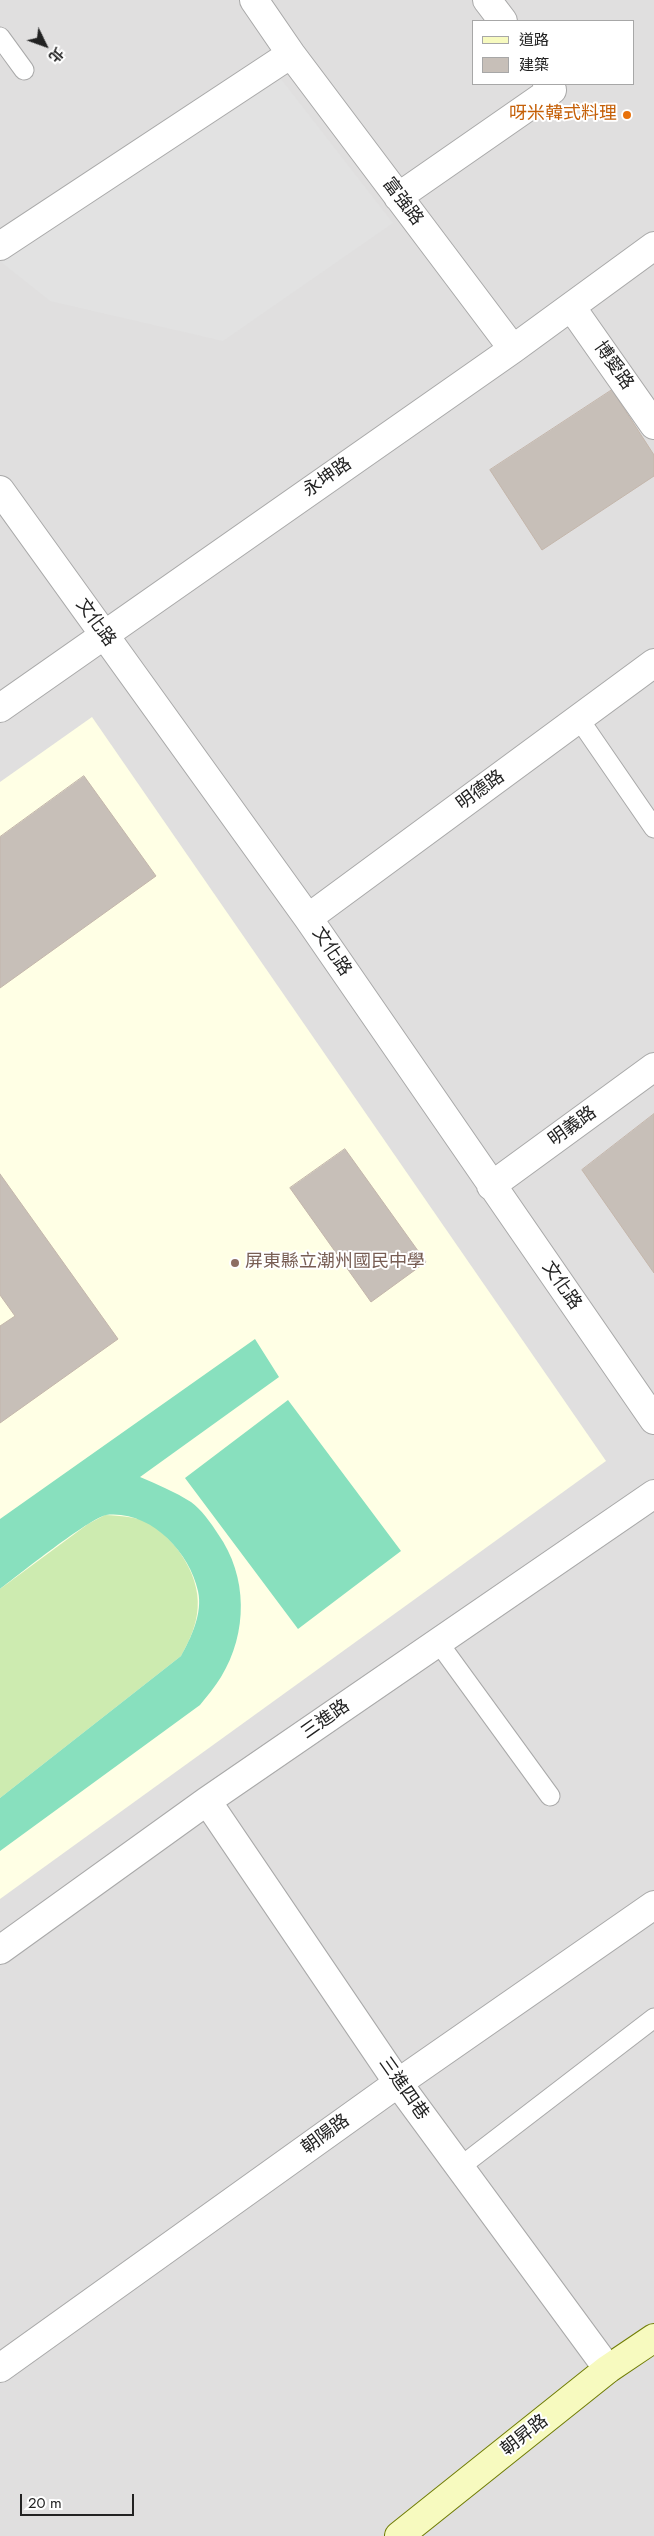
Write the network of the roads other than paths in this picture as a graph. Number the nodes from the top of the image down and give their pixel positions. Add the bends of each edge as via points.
1 (254, 0) edge
2 (488, 0) edge
3 (502, 20) edge
4 (0, 37) edge
5 (291, 54) junction
6 (24, 70) dead end
7 (549, 85) edge
8 (398, 197) junction
9 (0, 246) edge
10 (654, 246) edge
11 (572, 308) junction
12 (513, 349) junction
13 (654, 425) edge
14 (0, 490) edge
15 (103, 635) junction
16 (654, 663) edge
17 (0, 708) edge
18 (578, 719) junction
19 (654, 828) edge
20 (308, 918) junction
21 (654, 1067) edge
22 (491, 1186) junction
23 (654, 1420) edge
24 (654, 1494) edge
25 (438, 1642) junction
26 (550, 1796) dead end
27 (207, 1801) junction
28 (654, 1905) edge
29 (0, 1950) edge
30 (654, 2018) edge
31 (398, 2083) junction
32 (460, 2167) junction
33 (651, 2346) edge
34 (0, 2368) edge
35 (608, 2370) junction
36 (399, 2536) edge

1 - 5 street, 富強路
2 - 3 street
4 - 6 lane
5 - 8 street, 富強路
5 - 9 street
7 - 8 street via 552,90
8 - 12 street, 富強路
10 - 11 street, 永坤路
11 - 12 street, 永坤路
11 - 13 street, 博愛路
12 - 15 street, 永坤路
14 - 15 street, 文化路
15 - 17 street, 永坤路
15 - 20 street, 文化路
16 - 18 street, 明德路
18 - 19 lane
18 - 20 street, 明德路
20 - 22 street, 文化路
21 - 22 street, 明義路
22 - 23 street, 文化路
24 - 25 street, 三進路
25 - 26 lane
25 - 27 street, 三進路
27 - 29 street, 三進路
27 - 31 street, 三進四巷
28 - 31 street, 朝陽路
30 - 32 lane
31 - 32 street, 三進四巷
31 - 34 street, 朝陽路
32 - 35 street, 三進四巷
33 - 35 main road, 朝昇路
35 - 36 main road, 朝昇路

